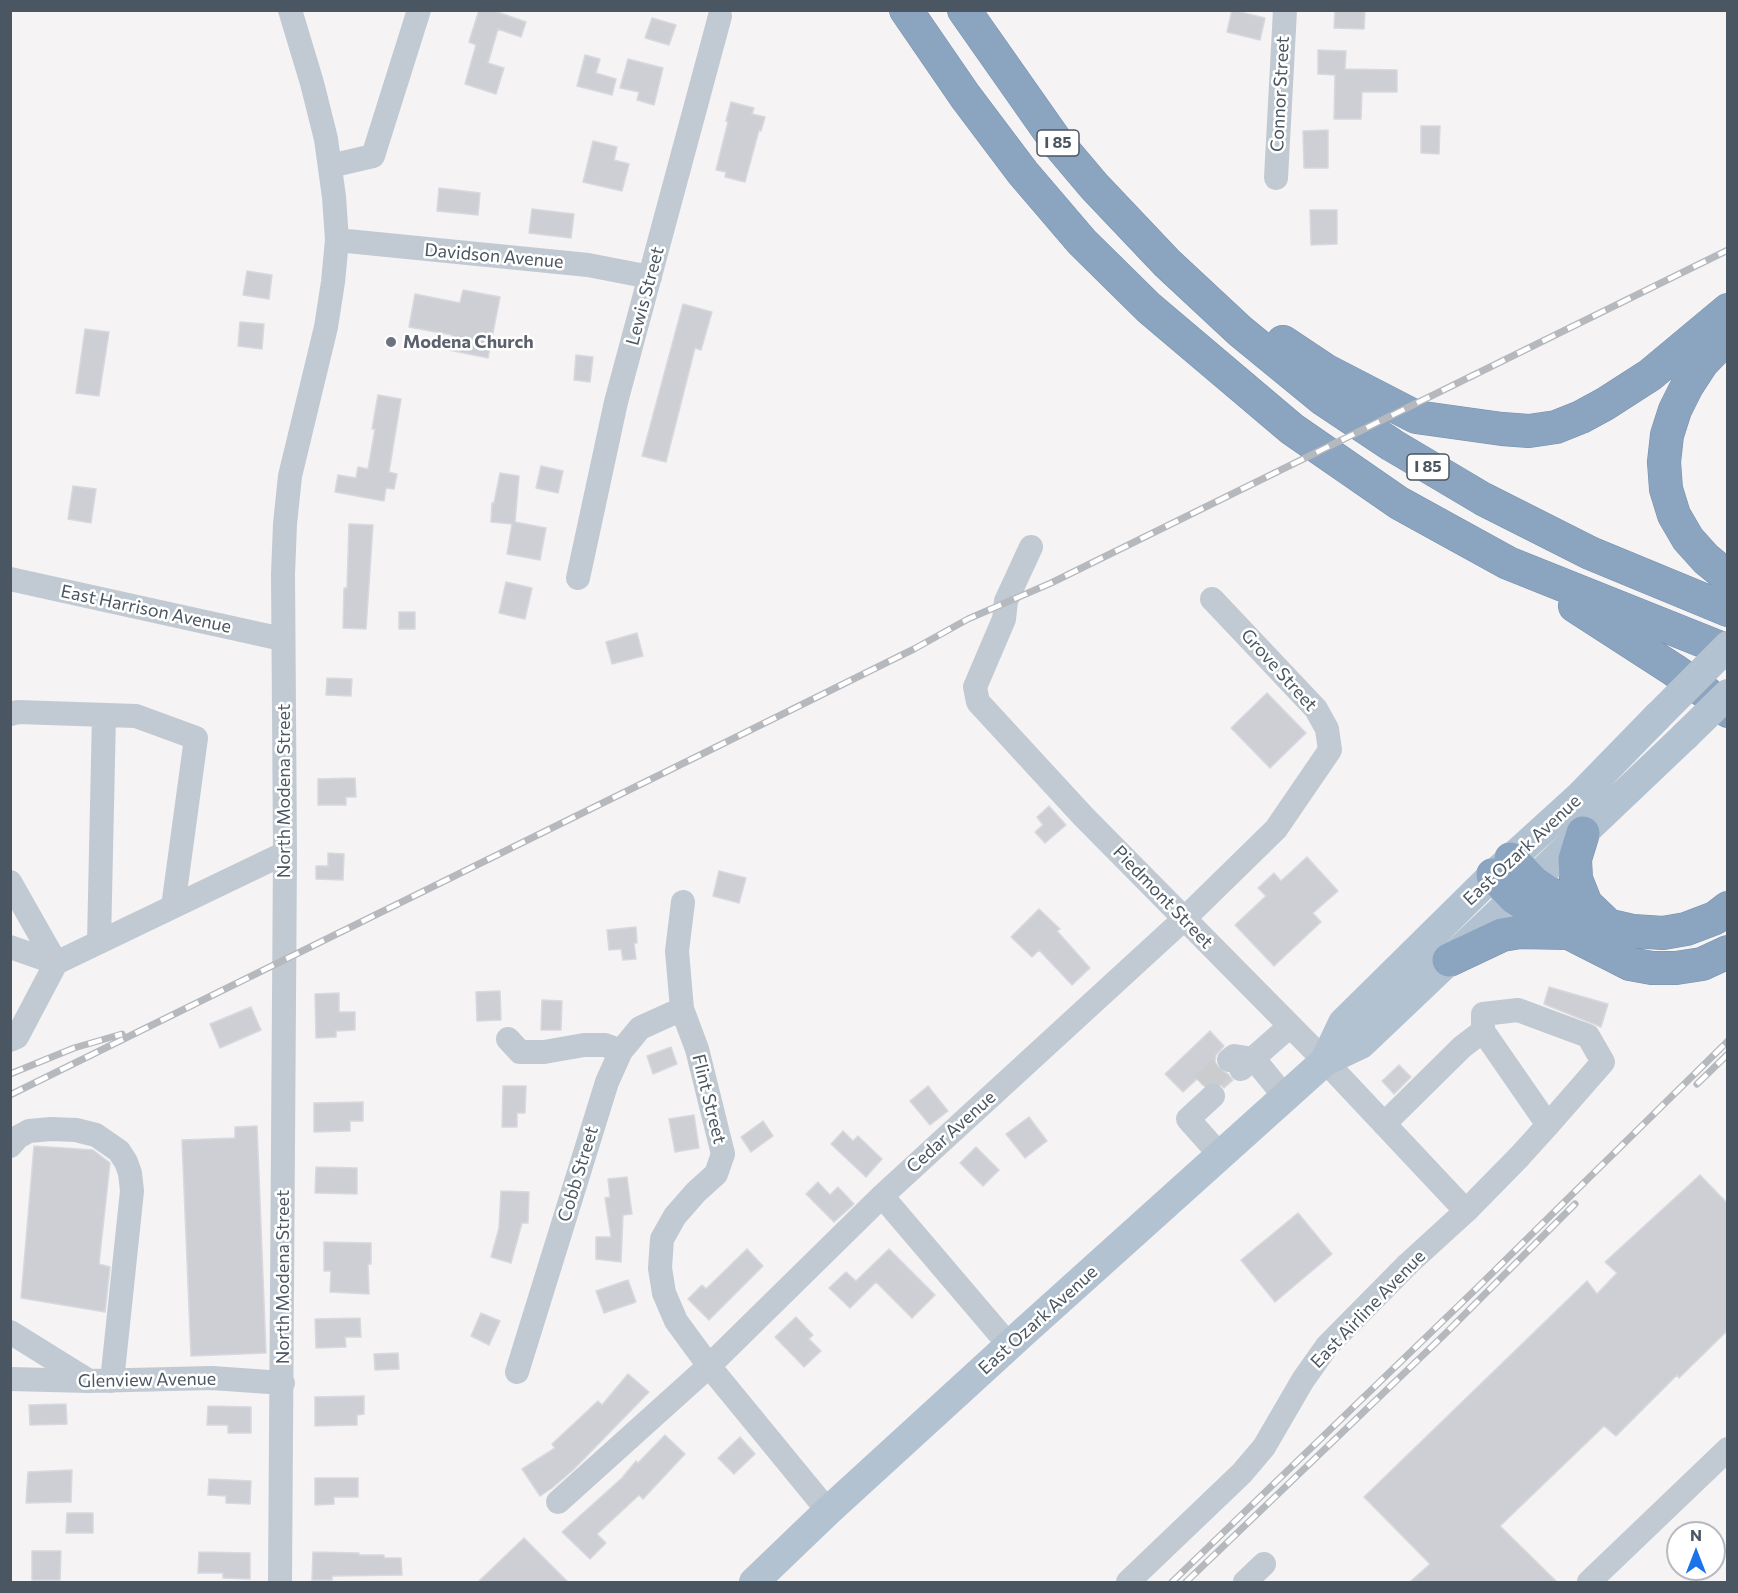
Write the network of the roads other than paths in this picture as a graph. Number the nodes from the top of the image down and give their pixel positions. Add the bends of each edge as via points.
1 (290, 10) edge
2 (419, 10) edge
3 (906, 10) edge
4 (964, 10) edge
5 (1285, 10) edge
6 (720, 16) dead end
7 (330, 166) junction
8 (1275, 178) dead end
9 (337, 240) junction
10 (1167, 263) junction
11 (650, 277) junction
12 (1728, 310) edge
13 (1728, 336) edge
14 (1031, 547) dead end
15 (1508, 563) junction
16 (1728, 577) edge
17 (578, 578) dead end
18 (10, 579) edge
19 (1212, 599) dead end
20 (1728, 610) edge
21 (282, 639) junction
22 (1728, 646) edge
23 (1728, 651) edge
24 (1728, 694) edge
25 (1728, 711) edge
26 (10, 714) edge
27 (104, 715) junction
28 (1330, 750) joint
29 (1583, 833) junction
30 (285, 854) junction
31 (1502, 867) junction
32 (10, 882) edge
33 (1524, 890) junction
34 (683, 902) dead end
35 (173, 907) junction
36 (1728, 908) edge
37 (1184, 920) junction
38 (1607, 925) junction
39 (1569, 933) junction
40 (99, 942) junction
41 (10, 947) edge
42 (1728, 952) edge
43 (1449, 960) junction
44 (56, 963) junction
45 (682, 1009) junction
46 (1290, 1026) junction
47 (1483, 1031) junction
48 (508, 1039) dead end
49 (10, 1040) edge
50 (621, 1051) junction
51 (1325, 1061) junction
52 (1204, 1097) tunnel mouth
53 (1285, 1097) junction
54 (1384, 1124) junction
55 (1548, 1125) junction
56 (10, 1146) edge
57 (1221, 1156) junction
58 (882, 1196) junction
59 (1466, 1210) junction
60 (10, 1332) edge
61 (1009, 1345) junction
62 (710, 1366) junction
63 (518, 1372) dead end
64 (10, 1379) edge
65 (100, 1381) junction
66 (283, 1383) junction
67 (1728, 1449) edge
68 (558, 1502) dead end
69 (828, 1511) junction
70 (1264, 1564) dead end
71 (280, 1582) edge
72 (754, 1582) edge
73 (1128, 1582) edge
74 (1245, 1582) edge
75 (1589, 1582) edge

1 - 7 street, North Modena Street
2 - 7 street via 373,156
3 - 15 highway, I 85 via 964,96 1023,173 1082,242 1149,308 1292,429 1399,503
4 - 10 highway, I 85 via 1056,141
5 - 8 street, Connor Street
6 - 11 street, Lewis Street
7 - 9 street, North Modena Street
9 - 11 street, Davidson Avenue via 588,265
9 - 21 street, North Modena Street via 326,327 290,476
10 - 12 highway via 1325,370 1416,417 1502,429 1529,431 1556,426 1589,412 1650,375
10 - 20 highway, I 85 via 1314,392 1392,445 1483,499 1590,553
11 - 17 street, Lewis Street via 616,402
13 - 16 highway via 1687,386 1667,435 1664,462 1666,489 1674,515 1688,539
14 - 37 street, Piedmont Street via 1006,601 1004,618 975,687 978,702
15 - 23 highway, I 85
15 - 25 highway via 1674,670
18 - 21 street, East Harrison Avenue
19 - 28 street, Grove Street via 1316,709 1327,729
21 - 30 street, North Modena Street
22 - 31 main road, East Ozark Avenue, bridge via 1581,795
24 - 29 main road, East Ozark Avenue, bridge
26 - 27 street
27 - 35 street via 136,716 196,738
27 - 40 street
28 - 37 street, Cedar Avenue via 1276,829
29 - 33 main road, East Ozark Avenue
29 - 38 highway via 1575,858 1576,879 1586,904
30 - 35 street
30 - 66 street, North Modena Street
31 - 33 highway
31 - 51 main road, East Ozark Avenue via 1343,1023
32 - 44 street
33 - 38 highway
33 - 39 highway
33 - 43 main road, East Ozark Avenue
34 - 45 street, Flint Street via 677,951
35 - 40 street
36 - 38 highway via 1686,929 1663,933
37 - 46 street, Piedmont Street
37 - 58 street, Cedar Avenue
39 - 42 highway via 1630,964 1652,968 1702,963
39 - 43 highway via 1502,935
40 - 44 street
41 - 44 street
43 - 51 main road, East Ozark Avenue via 1361,1044
44 - 49 street via 17,1037
45 - 50 street, Cobb Street via 640,1028
45 - 62 street, Flint Street via 697,1048 723,1154 716,1174 675,1216 662,1239 660,1268 664,1293 676,1321
46 - 51 street, Piedmont Street
46 - 53 street via 1241,1063
47 - 54 street
47 - 55 street
47 - 55 street, East Airline Avenue via 1483,1014 1518,1010 1588,1036 1603,1062
48 - 50 street via 520,1052 584,1045
50 - 63 street, Cobb Street via 607,1082
51 - 53 main road, East Ozark Avenue
51 - 54 street, Piedmont Street
52 - 57 street via 1188,1119
53 - 57 main road, East Ozark Avenue
54 - 59 street, Piedmont Street
55 - 59 street, East Airline Avenue
56 - 65 street via 29,1131 76,1130 96,1135 119,1151 126,1162 132,1191
57 - 61 main road, East Ozark Avenue
58 - 61 street
58 - 62 street, Cedar Avenue
59 - 73 street, East Airline Avenue via 1327,1346 1264,1447
60 - 65 street
61 - 69 main road, East Ozark Avenue
62 - 68 street, Cedar Avenue
62 - 69 street, Flint Street
64 - 65 street, Glenview Avenue
65 - 66 street, Glenview Avenue via 212,1378
66 - 71 street, North Modena Street
67 - 75 street
69 - 72 main road, East Ozark Avenue
70 - 74 street

